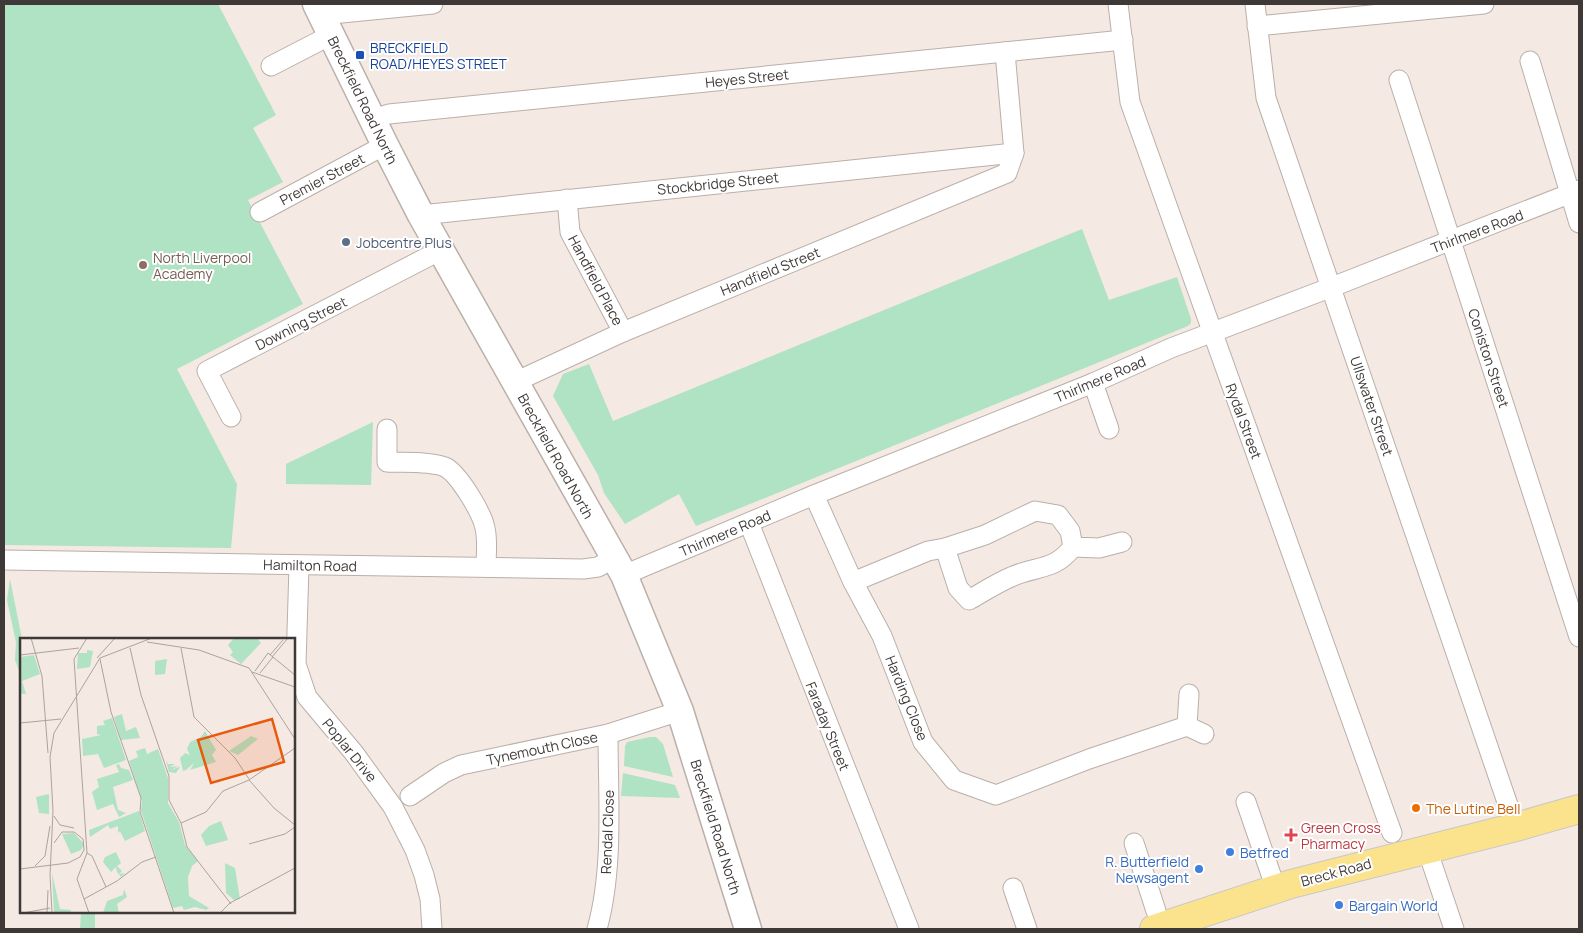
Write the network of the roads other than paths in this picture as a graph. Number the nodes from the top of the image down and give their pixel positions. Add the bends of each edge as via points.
1 (433, 4) edge
2 (1118, 4) edge
3 (1255, 4) edge
4 (1484, 4) edge
5 (323, 18) edge
6 (1257, 26) junction
7 (1123, 40) junction
8 (1005, 52) junction
9 (1530, 61) dead end
10 (271, 66) dead end
11 (1399, 80) dead end
12 (372, 120) junction
13 (384, 145) junction
14 (1014, 153) junction
15 (1575, 192) edge
16 (567, 199) junction
17 (260, 212) dead end
18 (421, 215) junction
19 (1579, 223) edge
20 (1450, 241) junction
21 (441, 250) junction
22 (1332, 287) junction
23 (624, 332) junction
24 (1213, 332) junction
25 (515, 382) junction
26 (1093, 383) junction
27 (231, 417) dead end
28 (387, 429) dead end
29 (1109, 430) dead end
30 (814, 495) junction
31 (749, 523) junction
32 (1122, 542) dead end
33 (1073, 547) junction
34 (945, 548) junction
35 (4, 560) edge
36 (299, 566) junction
37 (486, 567) junction
38 (619, 567) junction
39 (854, 582) junction
40 (1579, 637) edge
41 (1189, 694) dead end
42 (301, 701) edge
43 (680, 711) junction
44 (1187, 726) junction
45 (608, 734) junction
46 (1204, 734) dead end
47 (410, 796) dead end
48 (1246, 802) dead end
49 (1508, 805) dead end
50 (1579, 809) edge
51 (1392, 833) dead end
52 (1134, 843) dead end
53 (1427, 850) junction
54 (1013, 888) dead end
55 (1276, 889) junction
56 (1155, 920) edge
57 (432, 929) edge
58 (597, 929) edge
59 (748, 929) edge
60 (909, 929) edge
61 (1027, 929) edge
62 (1454, 929) edge

1 - 5 street
2 - 7 street, Rydal Street
3 - 6 street, Ullswater Street
4 - 6 street
5 - 10 street
5 - 12 street, Breckfield Road North
6 - 22 street, Ullswater Street via 1266,98
7 - 8 street, Heyes Street
7 - 24 street, Rydal Street via 1130,102
8 - 12 street, Heyes Street via 398,113
8 - 14 street
9 - 15 street
11 - 20 street, Coniston Street
12 - 13 street, Breckfield Road North
13 - 17 street, Premier Street
13 - 18 street, Breckfield Road North
14 - 16 street, Stockbridge Street
14 - 23 street, Handfield Street via 1007,174
15 - 19 street
15 - 20 street, Thirlmere Road
16 - 18 street, Stockbridge Street
16 - 23 street, Handfield Place via 570,232
18 - 21 street, Breckfield Road North
20 - 22 street, Thirlmere Road
20 - 40 street, Coniston Street
21 - 25 street, Breckfield Road North
21 - 27 street, Downing Street via 207,371
22 - 24 street, Thirlmere Road
22 - 49 street, Ullswater Street
23 - 25 street, Handfield Street
24 - 26 street, Thirlmere Road
24 - 51 street, Rydal Street
25 - 38 street, Breckfield Road North
26 - 29 street
26 - 30 street, Thirlmere Road
28 - 37 street via 387,462 438,465 453,472 482,517
30 - 31 street, Thirlmere Road
30 - 39 street, Harding Close
31 - 38 street, Thirlmere Road
31 - 60 street, Faraday Street
32 - 33 street via 1099,548
33 - 34 street via 1070,531 1058,515 1035,511 984,535
33 - 34 street via 1065,558 1046,568 1012,576 969,600 958,588
34 - 39 street via 928,551
35 - 36 street, Hamilton Road
36 - 37 street, Hamilton Road
36 - 42 street, Poplar Drive via 296,664
37 - 38 street, Hamilton Road
38 - 43 street, Breckfield Road North
39 - 44 street, Harding Close via 882,636 923,742 954,780 996,795
41 - 44 street
42 - 57 street, Poplar Drive via 354,753 393,808 424,875
43 - 45 street, Tynemouth Close
43 - 59 street, Breckfield Road North
44 - 46 street
45 - 47 street, Tynemouth Close via 461,765
45 - 58 street, Rendal Close via 607,862
48 - 55 street
50 - 53 main road, Breck Road
52 - 56 street
53 - 55 main road, Breck Road
53 - 62 street
54 - 61 street
55 - 56 main road, Breck Road

